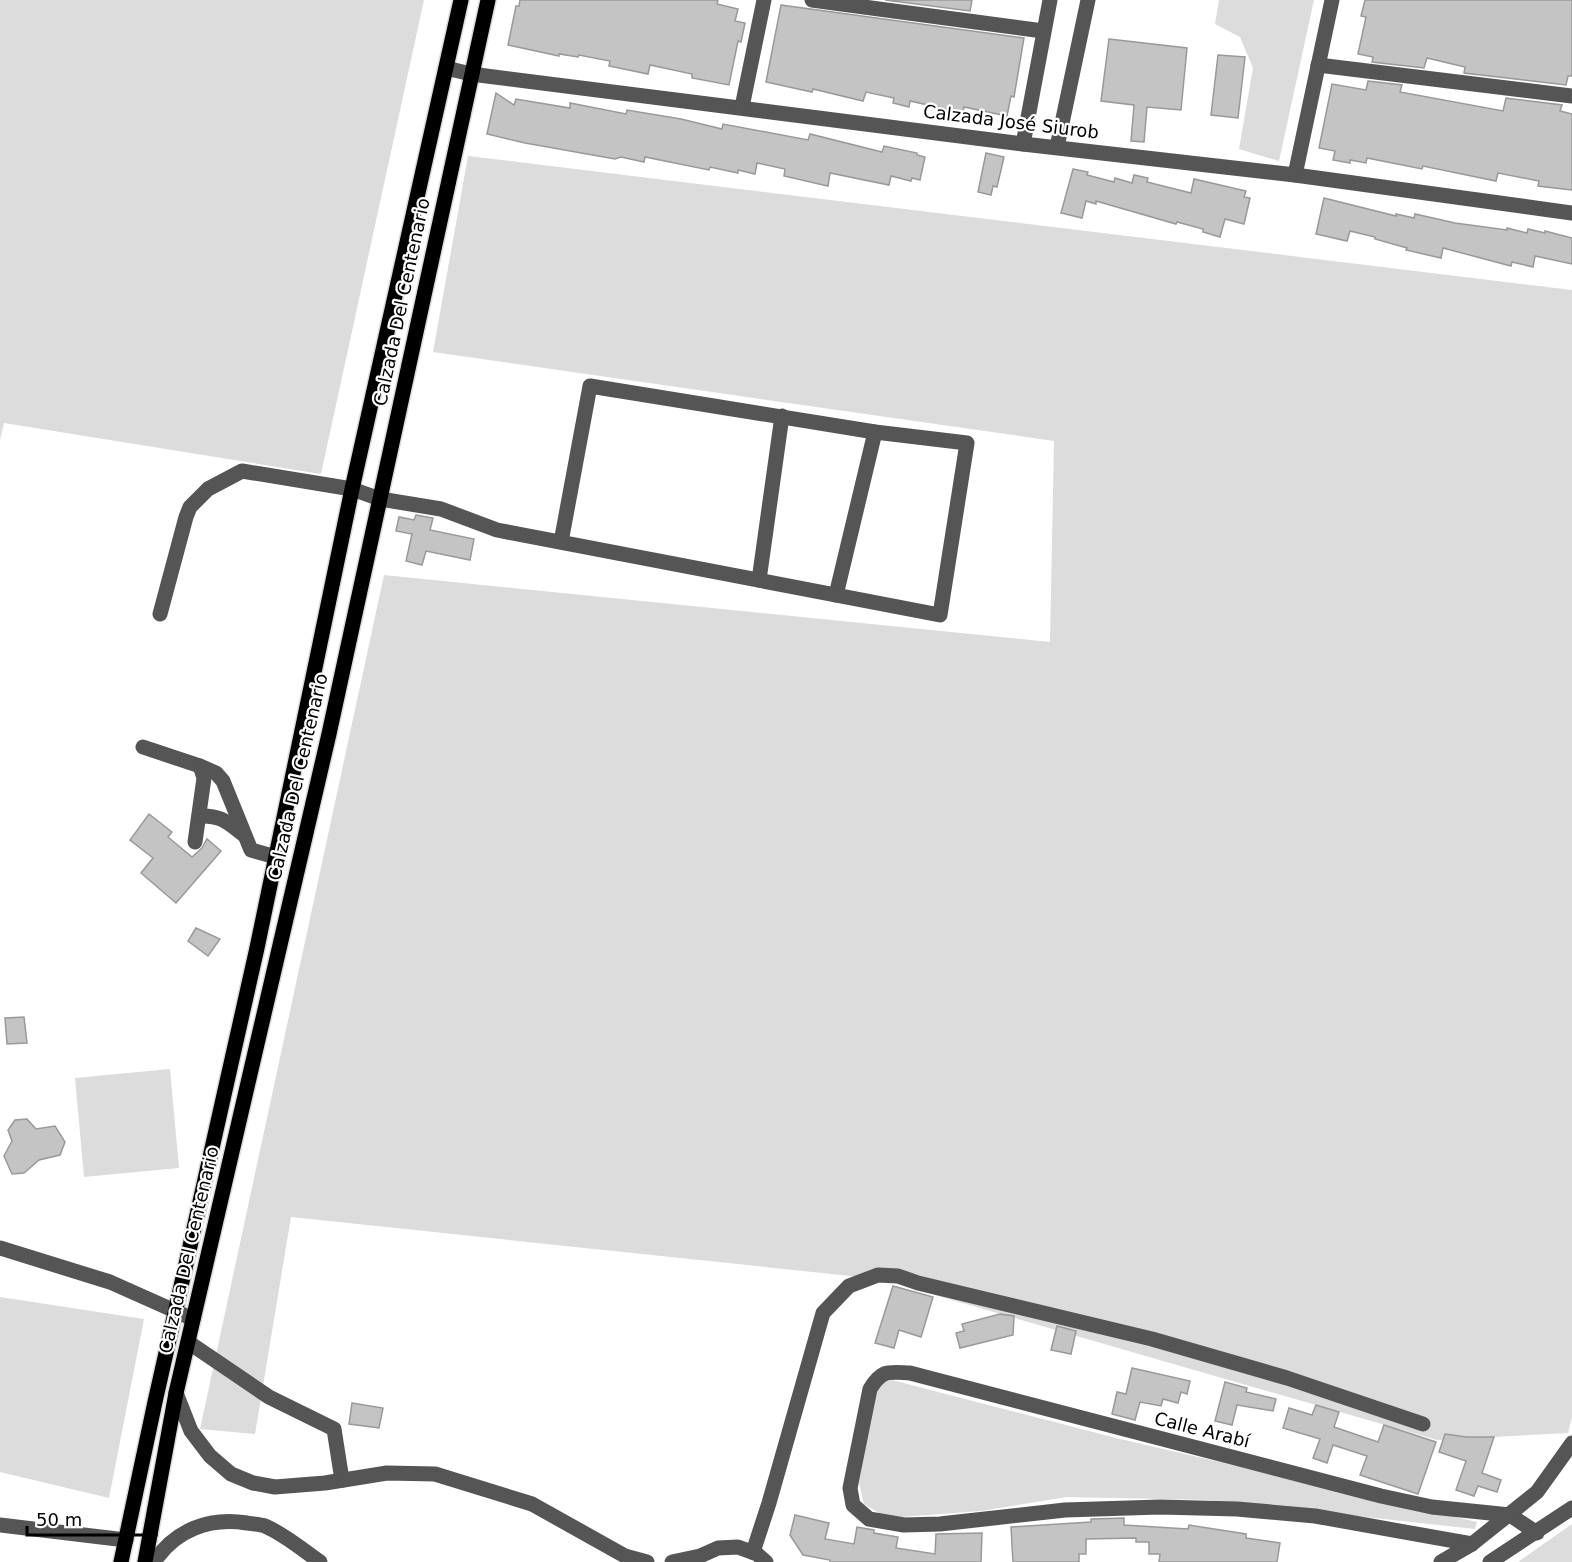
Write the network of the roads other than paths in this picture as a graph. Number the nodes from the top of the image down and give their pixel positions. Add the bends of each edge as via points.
1 (461, 0) edge
2 (488, 0) edge
3 (764, 0) edge
4 (812, 0) edge
5 (1050, 0) edge
6 (1088, 0) edge
7 (1332, 0) edge
8 (1043, 31) junction
9 (1318, 65) junction
10 (446, 68) junction
11 (471, 74) junction
12 (1572, 96) edge
13 (742, 107) junction
14 (1023, 144) junction
15 (1057, 147) junction
16 (1295, 175) junction
17 (1572, 213) edge
18 (782, 416) junction
19 (875, 432) junction
20 (352, 489) junction
21 (380, 499) junction
22 (561, 542) junction
23 (759, 580) junction
24 (836, 595) junction
25 (160, 614) dead end
26 (143, 747) dead end
27 (200, 766) junction
28 (199, 816) junction
29 (245, 836) junction
30 (195, 842) dead end
31 (276, 857) junction
32 (0, 1248) edge
33 (175, 1312) junction
34 (193, 1319) junction
35 (170, 1336) junction
36 (188, 1342) junction
37 (176, 1393) junction
38 (1423, 1424) dead end
39 (1572, 1443) edge
40 (342, 1480) junction
41 (1572, 1508) edge
42 (1510, 1515) junction
43 (0, 1525) edge
44 (1537, 1533) junction
45 (126, 1540) junction
46 (1472, 1544) junction
47 (753, 1552) junction
48 (697, 1559) edge
49 (121, 1562) edge
50 (145, 1562) edge
51 (154, 1562) edge
52 (320, 1562) edge
53 (647, 1562) edge
54 (672, 1562) edge
55 (766, 1562) edge
56 (1441, 1562) edge
57 (1490, 1562) edge

1 - 10 main road, Calzada Del Centenario
2 - 11 main road, Calzada Del Centenario
3 - 13 street
4 - 8 street
5 - 8 street
6 - 15 street
7 - 9 street
8 - 14 street
9 - 12 street
9 - 16 street
10 - 11 street, Calzada José Siurob
10 - 20 main road, Calzada Del Centenario
11 - 13 street, Calzada José Siurob
11 - 21 main road, Calzada Del Centenario
13 - 14 street, Calzada José Siurob
14 - 15 street, Calzada José Siurob
15 - 16 street, Calzada José Siurob
16 - 17 street, Calzada José Siurob
18 - 19 street
18 - 22 street via 590,386
18 - 23 street
19 - 24 street
19 - 24 street via 967,443 940,615
20 - 21 street
20 - 25 street via 242,471 208,489 190,507 186,517
20 - 31 main road, Calzada Del Centenario
21 - 22 street via 441,509 497,530
21 - 34 main road, Calzada Del Centenario
22 - 23 street
23 - 24 street
26 - 27 street
27 - 28 street via 204,778
27 - 29 street via 223,781
28 - 29 street via 222,818
28 - 30 street
29 - 31 street via 251,850
31 - 33 main road, Calzada Del Centenario
32 - 33 street via 110,1282
33 - 34 street
33 - 35 main road, Calzada Del Centenario
34 - 36 main road, Calzada Del Centenario
35 - 36 main road
35 - 45 main road, Calzada Del Centenario
36 - 37 main road, Calzada Del Centenario
36 - 40 street via 269,1396 334,1428
37 - 40 street via 191,1431 210,1456 231,1474 275,1487
37 - 50 main road, Calzada Del Centenario
38 - 47 street via 1287,1378 1152,1339 898,1276 878,1275 849,1286 823,1313
39 - 42 street via 1537,1492
40 - 53 street via 387,1473 435,1474 532,1504 625,1556
41 - 44 street
42 - 44 street
42 - 46 street
42 - 46 street, Calle Arabí via 1432,1507 1381,1496 910,1373 886,1372 870,1389 850,1488 853,1505 869,1519 904,1526 1065,1509 1160,1506 1315,1516
43 - 45 street
44 - 57 street
45 - 49 main road, Calzada Del Centenario
46 - 56 street
47 - 48 street via 738,1547 718,1548
47 - 55 street
48 - 54 street
51 - 52 street via 178,1535 204,1523 231,1520 265,1526

